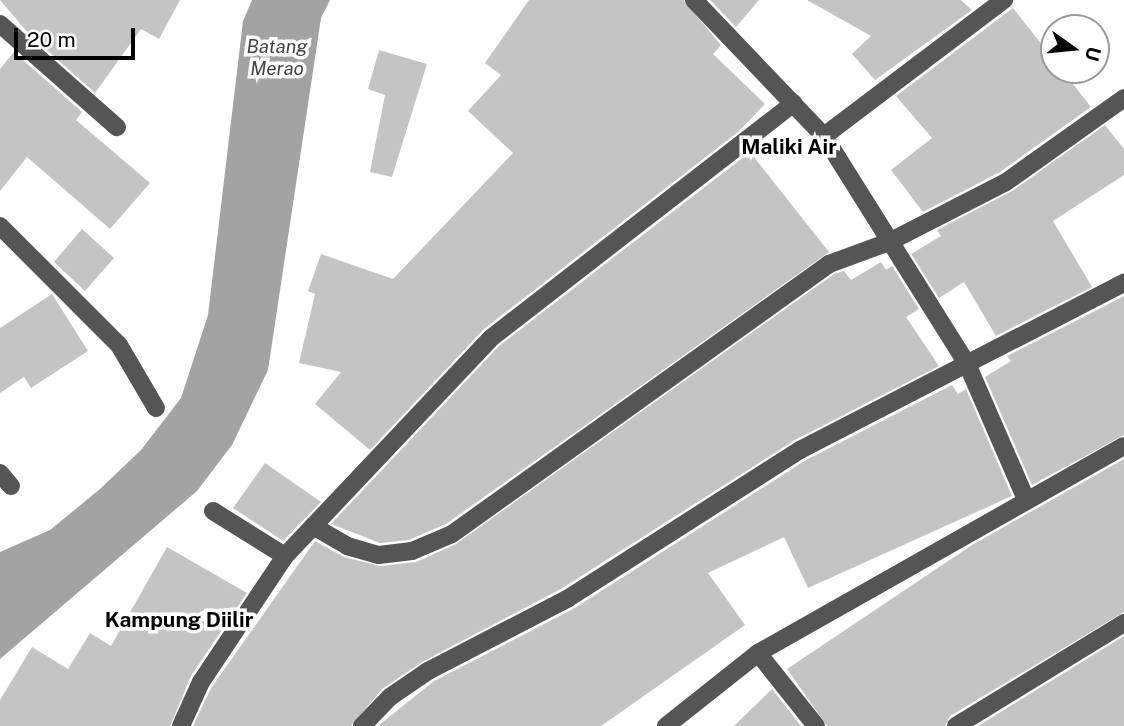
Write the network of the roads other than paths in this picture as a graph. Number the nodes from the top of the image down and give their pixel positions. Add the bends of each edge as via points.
1 (695, 0) edge
2 (1004, 0) edge
3 (0, 24) edge
4 (1124, 98) edge
5 (794, 103) junction
6 (117, 127) dead end
7 (824, 136) junction
8 (0, 226) edge
9 (889, 242) junction
10 (1124, 283) edge
11 (968, 366) junction
12 (156, 408) dead end
13 (1124, 446) edge
14 (1025, 497) junction
15 (213, 512) dead end
16 (313, 526) junction
17 (285, 556) junction
18 (1124, 623) edge
19 (758, 653) junction
20 (180, 726) edge
21 (362, 726) edge
22 (666, 726) edge
23 (816, 726) edge
24 (956, 726) edge

1 - 5 street
2 - 7 street
3 - 6 street
4 - 9 street via 1006,182
5 - 7 street
5 - 16 street via 491,338
7 - 9 street
8 - 12 street via 110,334
9 - 11 street
9 - 16 street via 829,264 452,534 412,551 379,555 346,546
10 - 11 street
11 - 14 street
11 - 21 street via 800,450 567,599 428,671 390,696
13 - 14 street
14 - 19 street
15 - 17 street
16 - 17 street
17 - 20 street via 201,682
18 - 24 street
19 - 22 street
19 - 23 street

